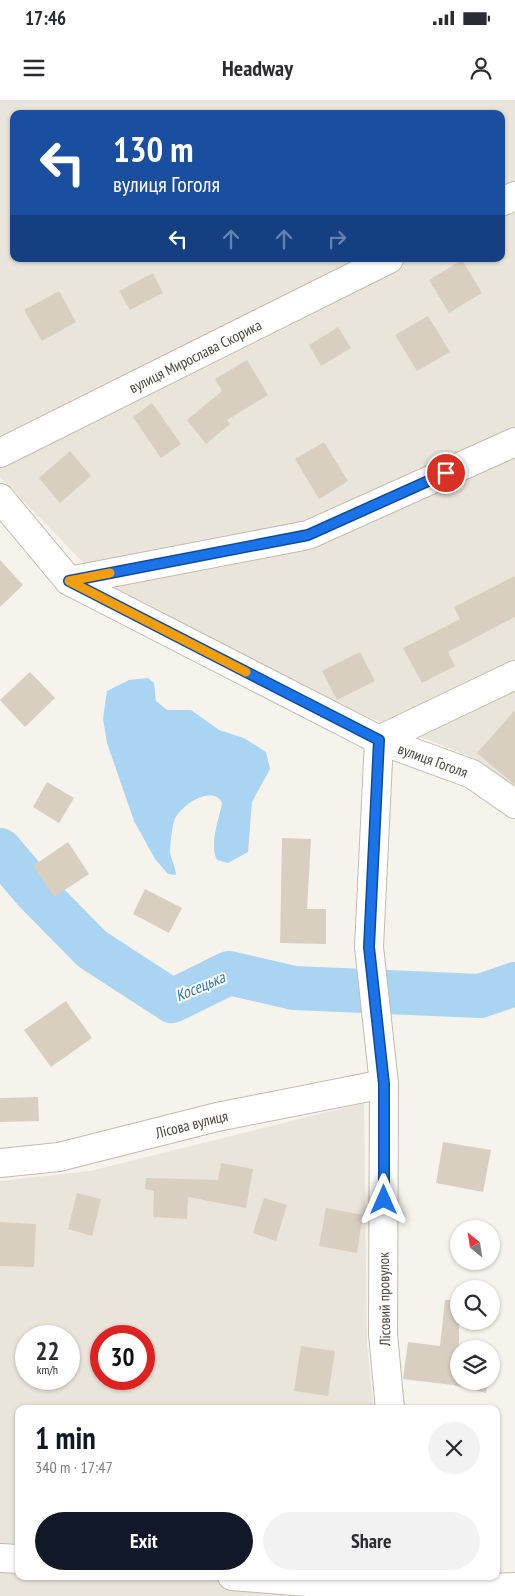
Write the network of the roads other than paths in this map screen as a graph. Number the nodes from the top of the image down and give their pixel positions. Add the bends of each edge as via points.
1 (383, 262) edge
2 (515, 442) edge
3 (0, 453) edge
4 (0, 498) edge
5 (69, 581) junction
6 (515, 675) edge
7 (379, 740) junction
8 (515, 804) edge
9 (384, 1084) junction
10 (0, 1163) edge
11 (390, 1405) edge
12 (0, 1558) edge
13 (15, 1560) edge
14 (295, 1580) edge
15 (406, 1587) edge
16 (515, 1587) edge

1 - 3 street, вулиця Мирослава Скорика
2 - 5 street via 308,535
4 - 5 street, вулиця Гоголя
5 - 7 street, вулиця Гоголя
6 - 7 street
7 - 8 street, вулиця Гоголя via 472,774
7 - 9 street, Лісовий провулок via 369,947
9 - 10 street, Лісова вулиця via 217,1117 59,1157
9 - 11 street, Лісовий провулок via 383,1334
12 - 13 street
14 - 15 street
15 - 16 street

